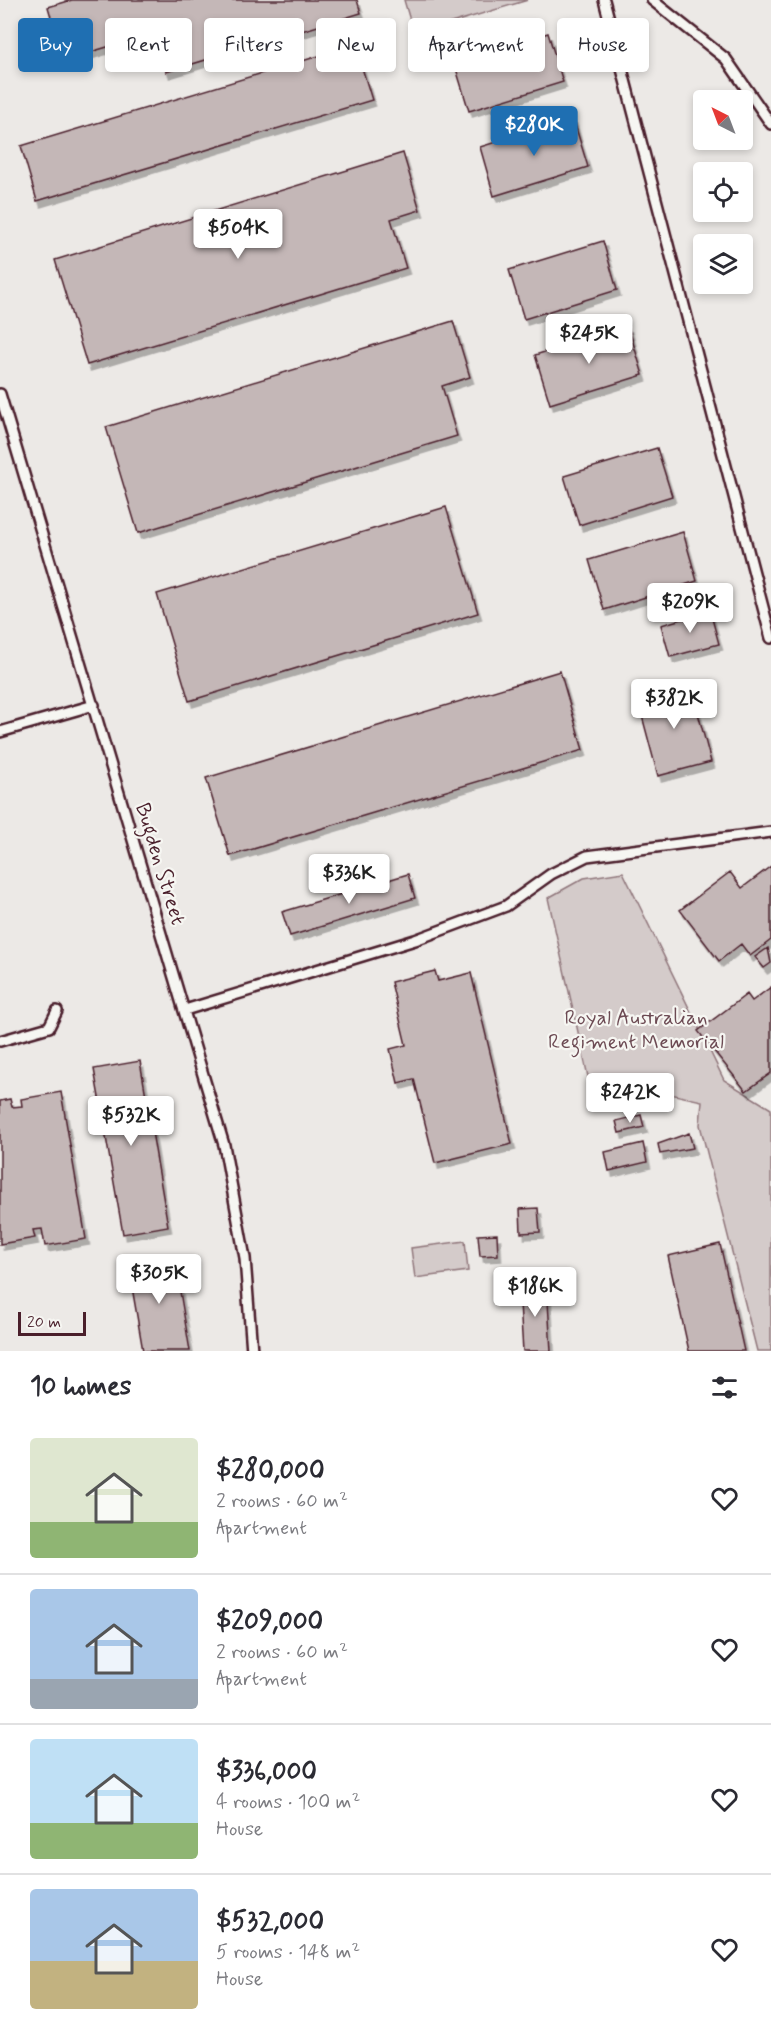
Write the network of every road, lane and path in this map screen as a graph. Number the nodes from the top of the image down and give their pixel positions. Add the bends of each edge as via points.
1 (604, 0) edge
2 (652, 0) edge
3 (771, 124) edge
4 (0, 394) edge
5 (760, 591) junction
6 (771, 591) edge
7 (771, 638) edge
8 (94, 705) junction
9 (0, 732) edge
10 (771, 832) edge
11 (186, 1010) junction
12 (57, 1011) dead end
13 (1, 1038) edge
14 (252, 1351) edge

1 - 5 lane
2 - 3 lane via 726,60
4 - 8 lane, Bugden Street
5 - 6 lane
5 - 7 lane
8 - 9 lane
8 - 11 lane, Bugden Street
10 - 11 lane via 587,856 551,874 506,906 415,940
11 - 14 lane, Bugden Street via 224,1144 245,1258
12 - 13 lane via 50,1027

